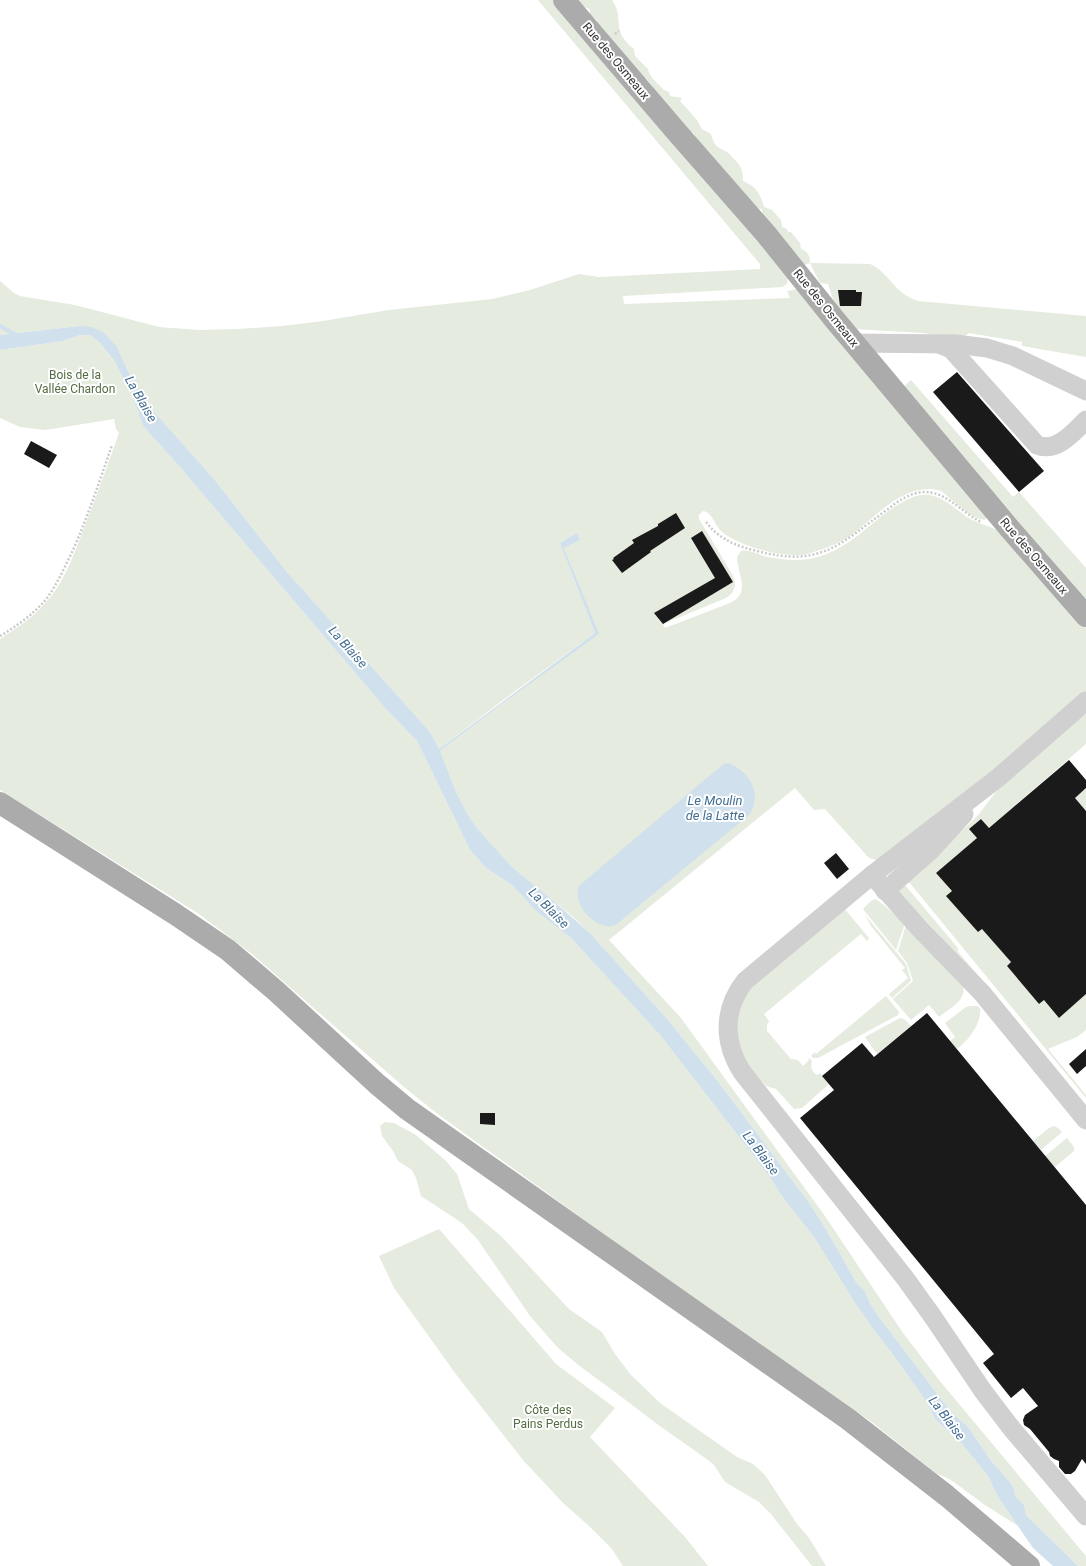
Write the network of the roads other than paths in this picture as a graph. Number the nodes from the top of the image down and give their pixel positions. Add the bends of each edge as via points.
1 (564, 0) edge
2 (854, 343) junction
3 (938, 344) junction
4 (1086, 391) edge
5 (1086, 420) edge
6 (1086, 616) edge
7 (1086, 701) edge
8 (999, 777) junction
9 (0, 803) edge
10 (872, 875) junction
11 (885, 891) junction
12 (1086, 1120) edge
13 (1086, 1516) edge
14 (1029, 1566) edge

1 - 2 main road, Rue des Osmeaux via 766,234
2 - 3 lane
2 - 6 main road, Rue des Osmeaux
3 - 4 lane via 971,345 997,350
3 - 5 lane via 951,349 1037,445 1047,448 1056,445
7 - 8 lane
8 - 10 lane
8 - 11 lane via 930,851
9 - 14 main road via 181,917 228,950 407,1109 848,1419 947,1496
10 - 11 lane
10 - 13 lane via 745,980 734,999 730,1014 728,1034 732,1055 742,1072 904,1278 1012,1429
11 - 12 lane via 982,993

